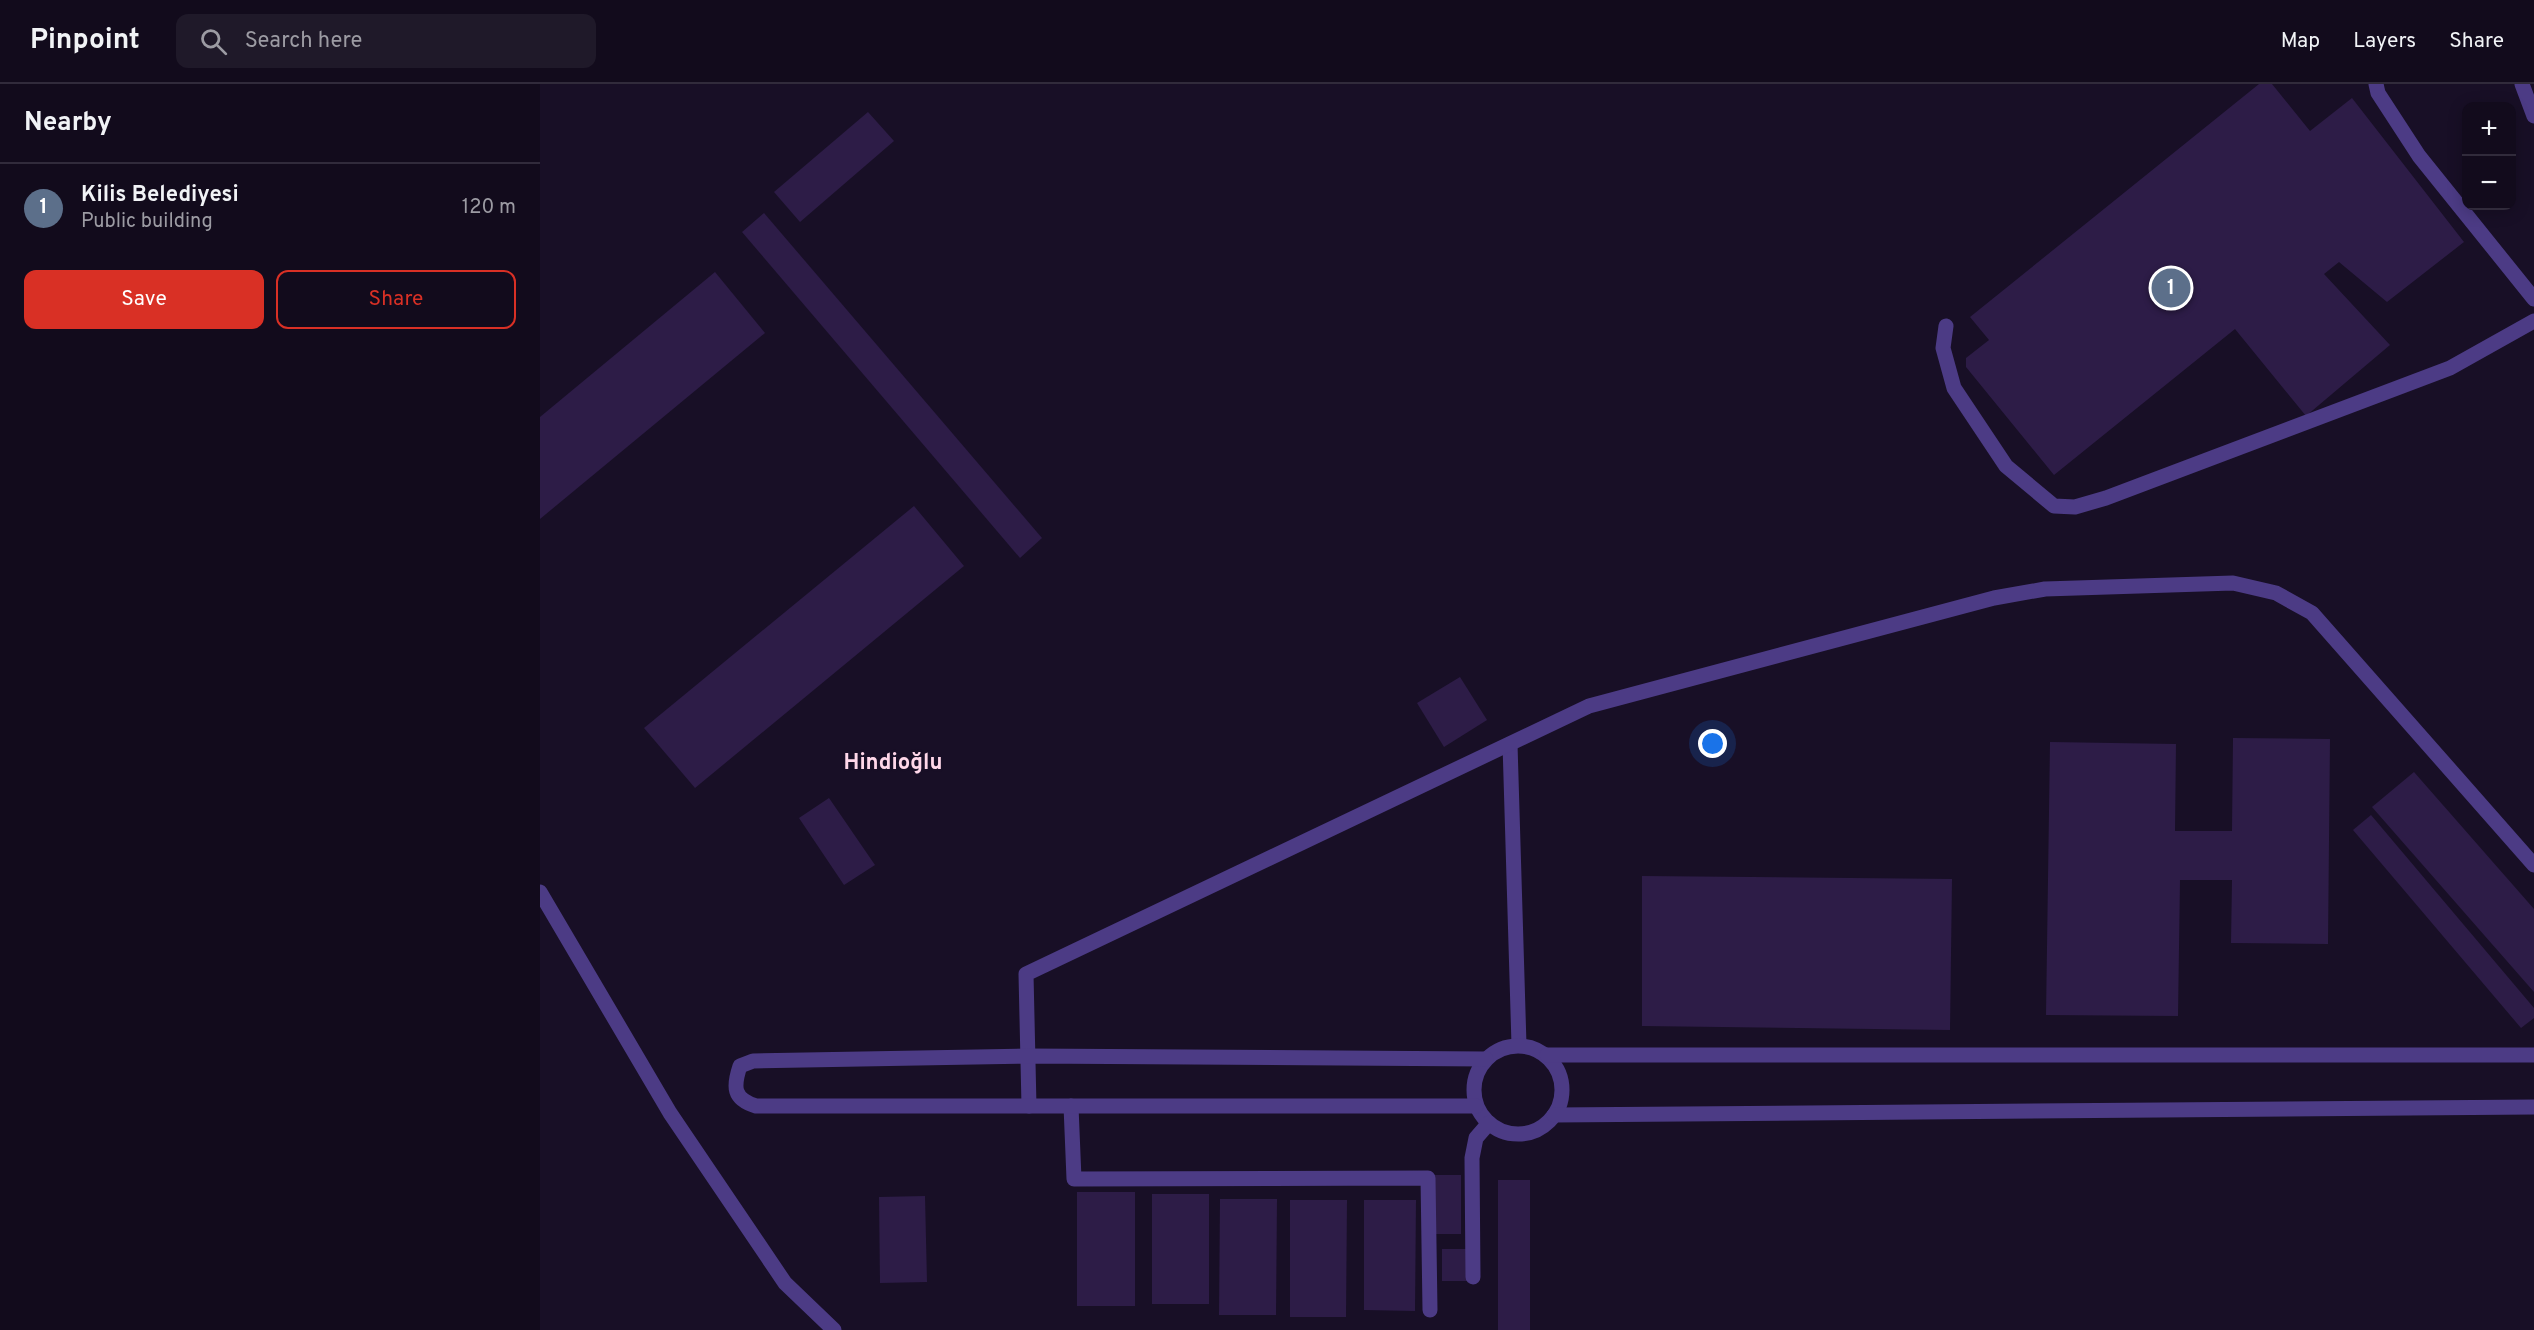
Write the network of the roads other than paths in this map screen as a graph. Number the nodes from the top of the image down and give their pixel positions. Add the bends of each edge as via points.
1 (2376, 84) edge
2 (2522, 84) edge
3 (2534, 116) edge
4 (2534, 299) edge
5 (2534, 321) edge
6 (1946, 326) dead end
7 (1510, 744) junction
8 (2534, 865) edge
9 (540, 892) edge
10 (1519, 1045) junction
11 (1547, 1055) junction
12 (1028, 1056) junction
13 (2533, 1056) edge
14 (1486, 1059) junction
15 (1029, 1106) junction
16 (1071, 1106) junction
17 (1476, 1106) junction
18 (2534, 1107) edge
19 (1554, 1115) junction
20 (1489, 1123) junction
21 (1473, 1277) dead end
22 (1430, 1310) dead end
23 (834, 1330) edge

1 - 4 street via 2419,156
2 - 3 street
5 - 6 street via 2450,368 2075,507 2054,506 2006,466 1954,388 1943,348
7 - 8 street via 1589,706 1994,598 2045,589 2233,583 2276,593 2312,613
7 - 10 street
7 - 12 street via 1026,974
9 - 23 street via 670,1113 759,1246 785,1283
10 - 11 street
10 - 14 street via 1505,1047
11 - 13 street
11 - 19 street via 1562,1080 1563,1094
12 - 14 street
12 - 15 street
12 - 15 street via 753,1061 740,1066 736,1091 743,1102 756,1106
14 - 17 street via 1475,1077
15 - 16 street
16 - 17 street
16 - 22 street via 1074,1179 1428,1178
17 - 20 street
18 - 19 street
19 - 20 street via 1538,1130 1524,1134 1510,1133
20 - 21 street via 1476,1137 1472,1158

